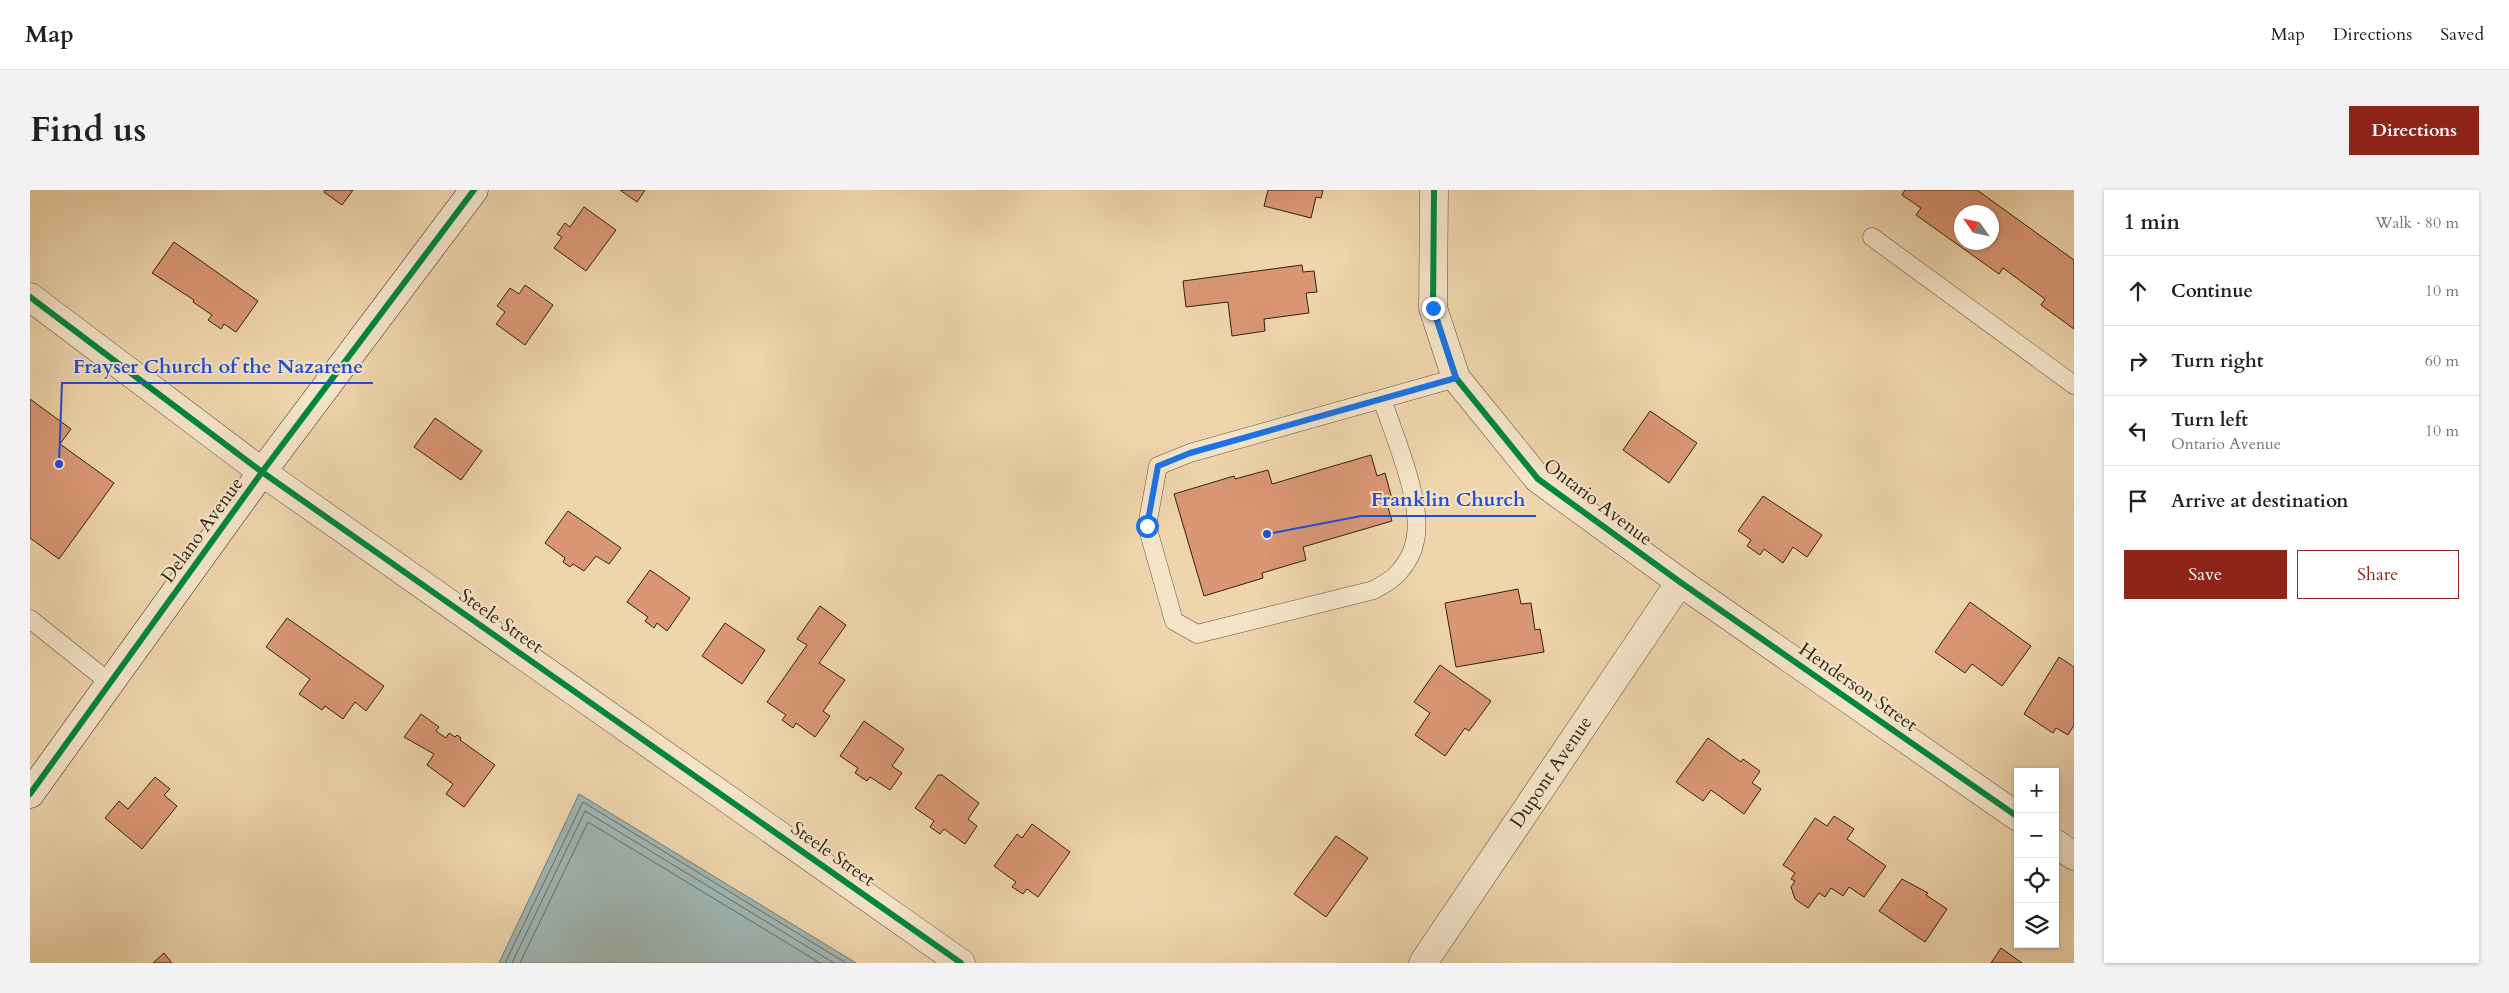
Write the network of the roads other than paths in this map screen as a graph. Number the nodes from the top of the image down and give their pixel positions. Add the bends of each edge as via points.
1 (474, 190) edge
2 (1434, 190) edge
3 (1872, 237) dead end
4 (34, 307) edge
5 (1456, 378) junction
6 (2074, 385) edge
7 (1382, 399) junction
8 (262, 472) junction
9 (1680, 582) junction
10 (30, 619) edge
11 (110, 683) junction
12 (30, 794) edge
13 (2014, 814) edge
14 (2059, 846) edge
15 (2074, 856) edge
16 (961, 963) edge
17 (1423, 963) edge

1 - 8 street, Delano Avenue
2 - 5 street, Ontario Avenue via 1433,308
3 - 6 lane
4 - 8 street, Steele Street
5 - 7 lane
5 - 9 street, Ontario Avenue via 1538,479
7 - 7 lane via 1190,453 1158,466 1147,526 1174,621 1197,634 1374,590 1398,574 1415,541 1416,515 1408,474
8 - 11 street, Delano Avenue
8 - 16 street, Steele Street
9 - 13 street, Henderson Street
9 - 17 street, Dupont Avenue
10 - 11 lane
11 - 12 street, Delano Avenue
14 - 15 street

